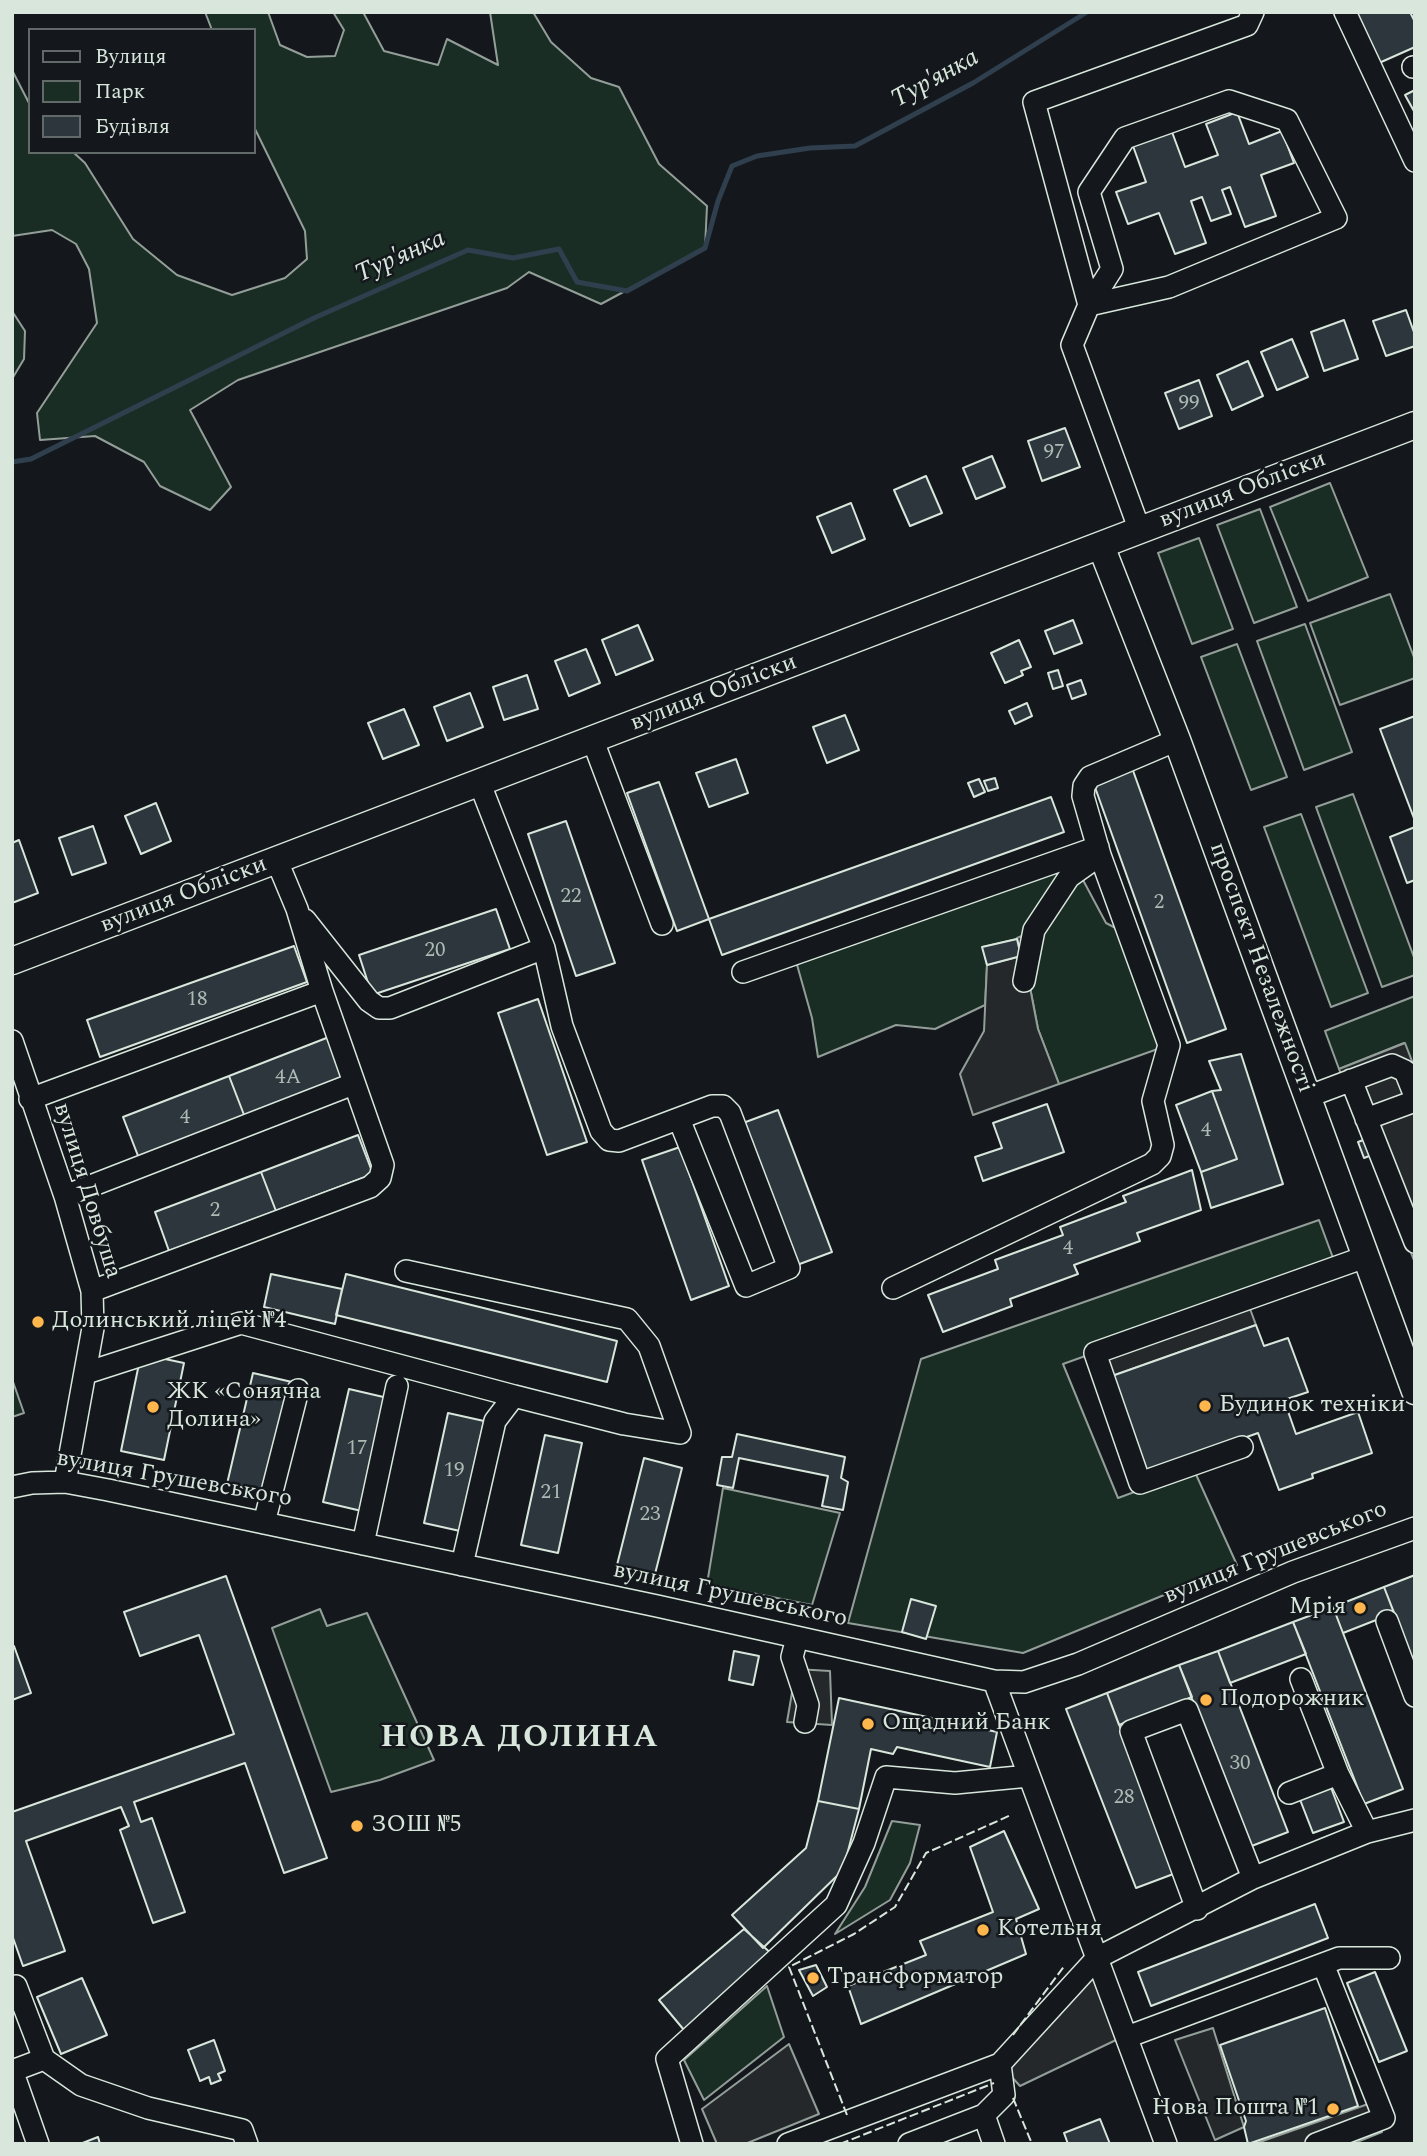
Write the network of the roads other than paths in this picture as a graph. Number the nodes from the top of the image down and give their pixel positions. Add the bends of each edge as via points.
1 (1253, 12) edge
2 (1345, 12) edge
3 (1415, 161) edge
4 (1089, 305) junction
5 (1415, 425) edge
6 (1140, 531) junction
7 (1101, 546) junction
8 (1177, 740) junction
9 (593, 741) junction
10 (480, 784) junction
11 (1099, 851) junction
12 (277, 860) junction
13 (297, 909) junction
14 (662, 924) dead end
15 (544, 948) junction
16 (12, 961) edge
17 (743, 972) dead end
18 (1024, 981) dead end
19 (322, 992) junction
20 (12, 1041) edge
21 (1351, 1080) junction
22 (353, 1084) junction
23 (1307, 1097) junction
24 (1415, 1098) edge
25 (30, 1099) junction
26 (680, 1119) junction
27 (1366, 1119) junction
28 (65, 1196) junction
29 (1415, 1242) edge
30 (1364, 1257) junction
31 (407, 1271) dead end
32 (893, 1288) dead end
33 (92, 1291) junction
34 (86, 1373) junction
35 (397, 1386) dead end
36 (298, 1390) dead end
37 (1415, 1391) edge
38 (513, 1396) junction
39 (1242, 1447) dead end
40 (65, 1482) junction
41 (12, 1487) edge
42 (264, 1523) junction
43 (1415, 1528) edge
44 (363, 1544) junction
45 (462, 1565) junction
46 (1387, 1621) dead end
47 (797, 1638) junction
48 (1301, 1679) dead end
49 (994, 1681) junction
50 (1415, 1696) edge
51 (804, 1722) dead end
52 (1339, 1774) junction
53 (1029, 1776) junction
54 (1289, 1793) dead end
55 (1415, 1820) edge
56 (1367, 1832) junction
57 (1253, 1878) junction
58 (1197, 1909) junction
59 (1097, 1958) junction
60 (1389, 1958) dead end
61 (1323, 1964) junction
62 (16, 1986) dead end
63 (1127, 2036) junction
64 (44, 2059) junction
65 (1000, 2064) junction
66 (12, 2071) edge
67 (984, 2115) junction
68 (38, 2144) edge
69 (247, 2144) edge
70 (692, 2144) edge
71 (788, 2144) edge
72 (909, 2144) edge
73 (995, 2144) edge
74 (1167, 2144) edge
75 (1317, 2144) edge

1 - 4 street via 1247,25 1034,102
2 - 3 street
4 - 4 street via 1112,269 1089,192 1125,138 1229,101 1287,121 1336,218 1169,287
4 - 6 street via 1072,345
5 - 6 main road, вулиця Обліски
6 - 7 main road, вулиця Обліски
7 - 8 main road, проспект Незалежності
7 - 9 main road, вулиця Обліски
8 - 11 street via 1090,777 1083,796
8 - 23 main road, проспект Незалежності
9 - 10 main road, вулиця Обліски
9 - 14 street
10 - 12 main road, вулиця Обліски
10 - 15 street
11 - 17 street
11 - 18 street via 1069,877 1034,930
11 - 32 street via 1169,1045 1153,1101 1163,1144 1160,1156 1152,1164
12 - 13 street
12 - 16 main road, вулиця Обліски
13 - 15 street via 369,1001 379,1007 390,1008
13 - 19 street
15 - 26 street via 562,1026 601,1131 609,1140 619,1140
19 - 22 street
19 - 25 street
20 - 25 street, вулиця Довбуша
21 - 23 street
21 - 24 street via 1396,1065 1405,1071
21 - 27 street
22 - 28 street
22 - 33 street via 383,1165 380,1178 370,1187
23 - 30 main road, проспект Незалежності
24 - 27 street
25 - 28 street, вулиця Довбуша
26 - 26 street via 746,1286 789,1268 730,1113 723,1106 712,1106
27 - 29 street
28 - 33 street, вулиця Довбуша
30 - 37 main road, проспект Незалежності
30 - 39 street via 1095,1353 1140,1483
31 - 38 street via 627,1319 649,1346 680,1433
33 - 34 street, вулиця Довбуша via 93,1328
34 - 38 street via 241,1323
34 - 40 street, вулиця Довбуша
35 - 44 street
36 - 42 street
38 - 45 street via 495,1421
40 - 41 street, вулиця Грушевського
40 - 42 street, вулиця Грушевського
42 - 44 street, вулиця Грушевського
43 - 49 street, вулиця Грушевського via 1293,1572 1078,1664 1024,1682
44 - 45 street, вулиця Грушевського
45 - 47 street, вулиця Грушевського
46 - 50 street
47 - 49 street, вулиця Грушевського
47 - 51 street via 792,1657 808,1704
48 - 52 street
49 - 53 street
52 - 54 street
52 - 56 street
53 - 59 street
53 - 70 street via 954,1783 886,1777 864,1843 836,1905 667,2059
55 - 56 street
56 - 57 street
57 - 58 street
57 - 58 street via 1187,1710 1131,1731
58 - 59 street
59 - 63 street
59 - 65 street
60 - 61 street via 1339,1958
61 - 63 street
61 - 75 street via 1384,2118
62 - 64 street
63 - 74 street
64 - 66 street
64 - 69 street via 81,2085 148,2108 242,2130
65 - 67 street via 1003,2095
65 - 71 street
66 - 68 street
67 - 72 street
67 - 73 street

